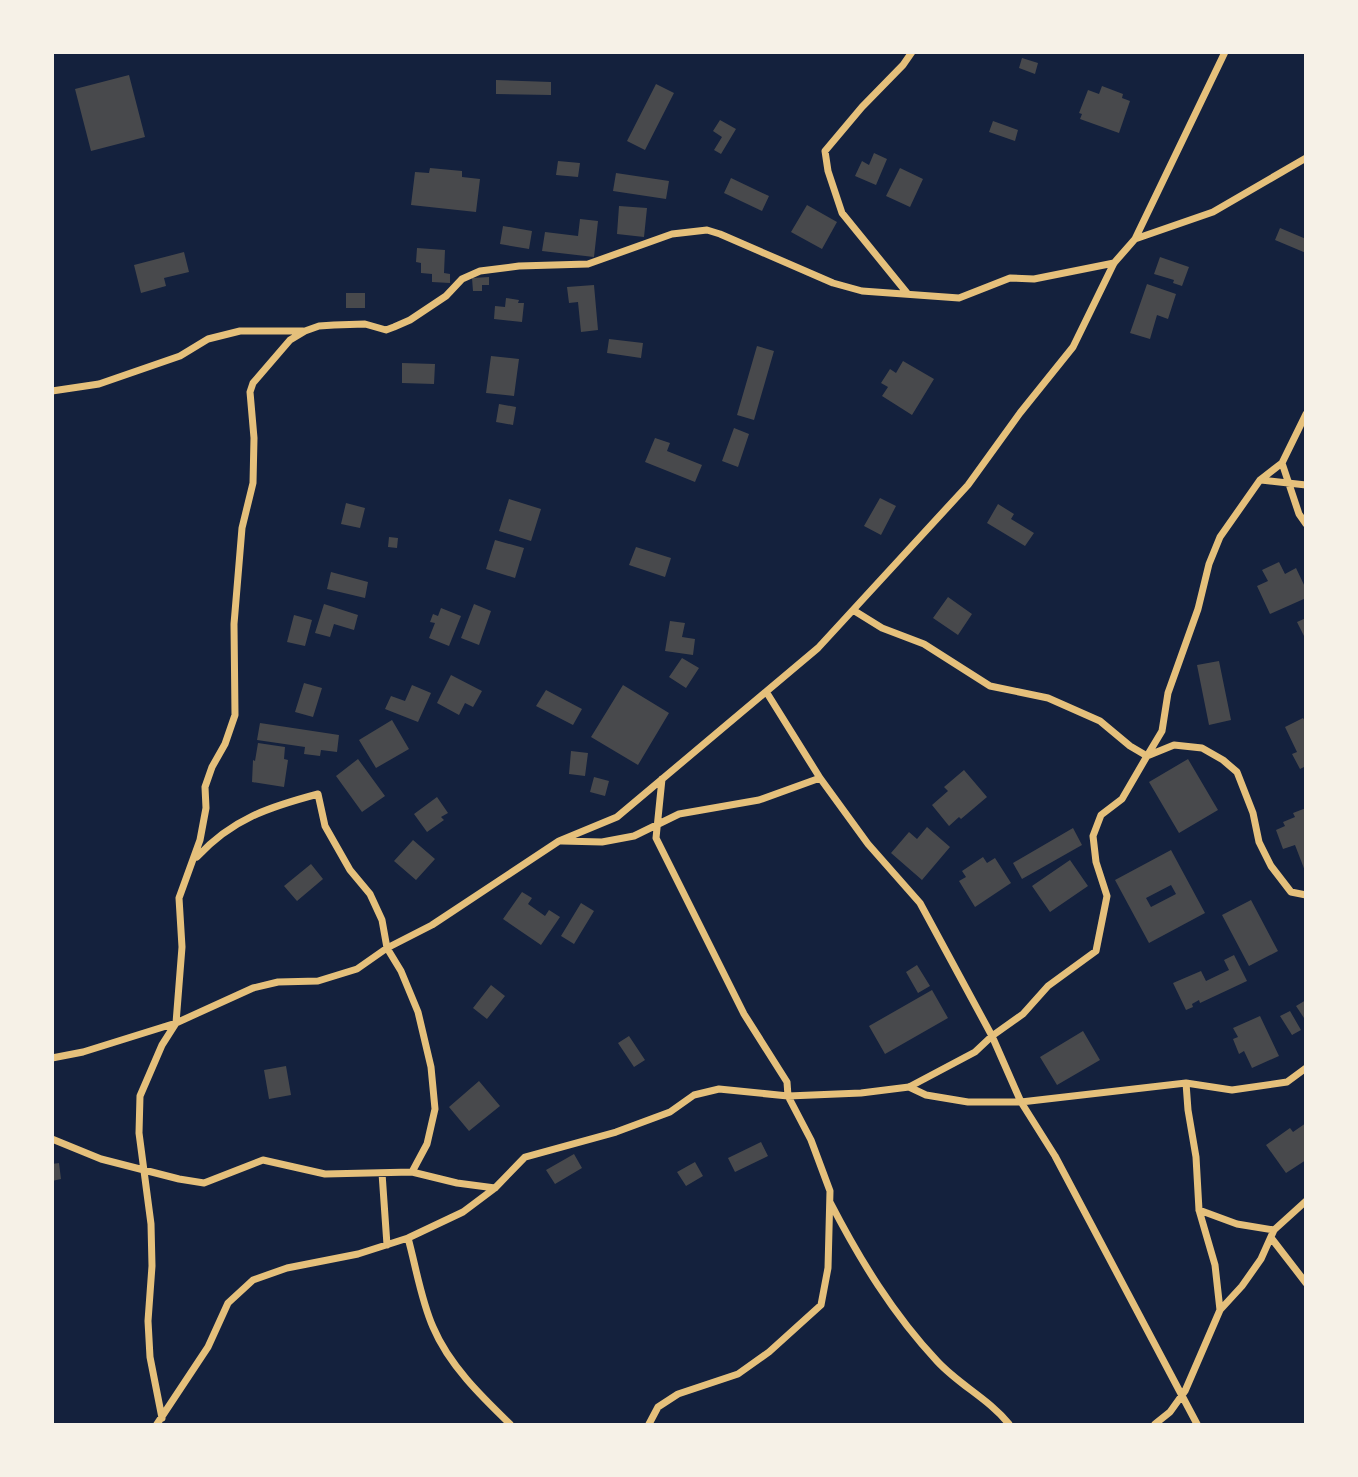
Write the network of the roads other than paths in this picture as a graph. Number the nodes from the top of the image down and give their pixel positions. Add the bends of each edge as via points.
1 (912, 52) edge
2 (1225, 52) edge
3 (1306, 158) edge
4 (1135, 239) junction
5 (1114, 263) junction
6 (907, 293) junction
7 (305, 331) junction
8 (52, 391) edge
9 (1306, 414) edge
10 (1282, 463) junction
11 (1260, 480) junction
12 (1288, 483) junction
13 (1306, 485) edge
14 (1306, 524) edge
15 (853, 610) junction
16 (768, 692) junction
17 (1147, 756) junction
18 (662, 778) junction
19 (820, 778) junction
20 (656, 825) junction
21 (559, 841) junction
22 (194, 860) junction
23 (1306, 895) edge
24 (387, 948) junction
25 (176, 1023) junction
26 (992, 1036) junction
27 (52, 1058) edge
28 (1306, 1068) edge
29 (1186, 1083) junction
30 (909, 1087) junction
31 (788, 1096) junction
32 (1021, 1102) junction
33 (52, 1139) edge
34 (142, 1170) junction
35 (382, 1172) junction
36 (412, 1172) junction
37 (495, 1188) junction
38 (1306, 1201) edge
39 (830, 1202) junction
40 (1199, 1210) junction
41 (1274, 1230) junction
42 (408, 1238) junction
43 (1272, 1239) junction
44 (387, 1245) junction
45 (1306, 1283) edge
46 (1220, 1310) junction
47 (1182, 1396) junction
48 (159, 1421) edge
49 (510, 1424) edge
50 (649, 1424) edge
51 (1009, 1424) edge
52 (1155, 1424) edge
53 (1196, 1424) edge

1 - 6 street via 825,151 842,213
2 - 4 street
3 - 4 street via 1213,212
4 - 5 street
5 - 6 street via 1034,279 1010,278 959,298
5 - 15 street via 1073,347 968,485
6 - 7 street via 862,292 842,286 707,230 672,234 588,264 480,271 462,279 410,320 386,330 365,324
7 - 8 street via 240,331 208,339 180,356 99,384
7 - 22 street via 290,340 250,392 253,483 242,528 234,624 235,715 205,786 206,808
9 - 10 street
10 - 11 street
10 - 12 street
11 - 12 street
11 - 17 street via 1220,537 1168,693 1162,731
12 - 13 street
12 - 14 street
15 - 16 street
15 - 17 street via 924,644 990,686 1048,698 1100,721
16 - 18 street
16 - 19 street
17 - 23 street via 1174,745 1202,748 1237,772 1271,866 1291,892
17 - 26 street via 1122,799 1101,815 1093,836 1107,896 1096,951
18 - 20 street
18 - 21 street via 617,817
19 - 20 street via 759,800 679,814
19 - 26 street via 868,844 920,903
20 - 21 street via 634,836 602,842
20 - 31 street via 656,838 682,892 744,1014 787,1082
21 - 24 street via 432,925
22 - 24 street via 239,821 318,794 336,848 378,911
22 - 25 street via 178,898 182,947
24 - 25 street via 356,969 318,981 253,988
24 - 36 street via 418,1012 431,1068 435,1109 427,1144
25 - 27 street
25 - 34 street via 140,1096
26 - 30 street via 975,1052
26 - 32 street
28 - 29 street via 1287,1082 1232,1090
29 - 32 street
29 - 40 street
30 - 31 street
30 - 32 street via 926,1095 968,1102
31 - 37 street via 719,1089 694,1095 670,1112 616,1132 525,1157
31 - 39 street via 811,1140
32 - 47 street via 1055,1156
33 - 34 street
34 - 35 street via 204,1184 263,1160 325,1174
34 - 48 street via 151,1224 148,1321
35 - 36 street
35 - 44 street
36 - 37 street
37 - 42 street via 463,1212
38 - 41 street
39 - 50 street via 828,1268 821,1306 738,1374 678,1394 658,1407
39 - 51 street via 897,1314 939,1364 997,1409
40 - 41 street via 1237,1224
40 - 46 street via 1215,1265
41 - 43 street
42 - 44 street
42 - 49 street via 432,1325 444,1349
43 - 45 street
43 - 46 street via 1242,1286
44 - 48 street via 253,1280 228,1303 208,1347
46 - 47 street
47 - 52 street
47 - 53 street

